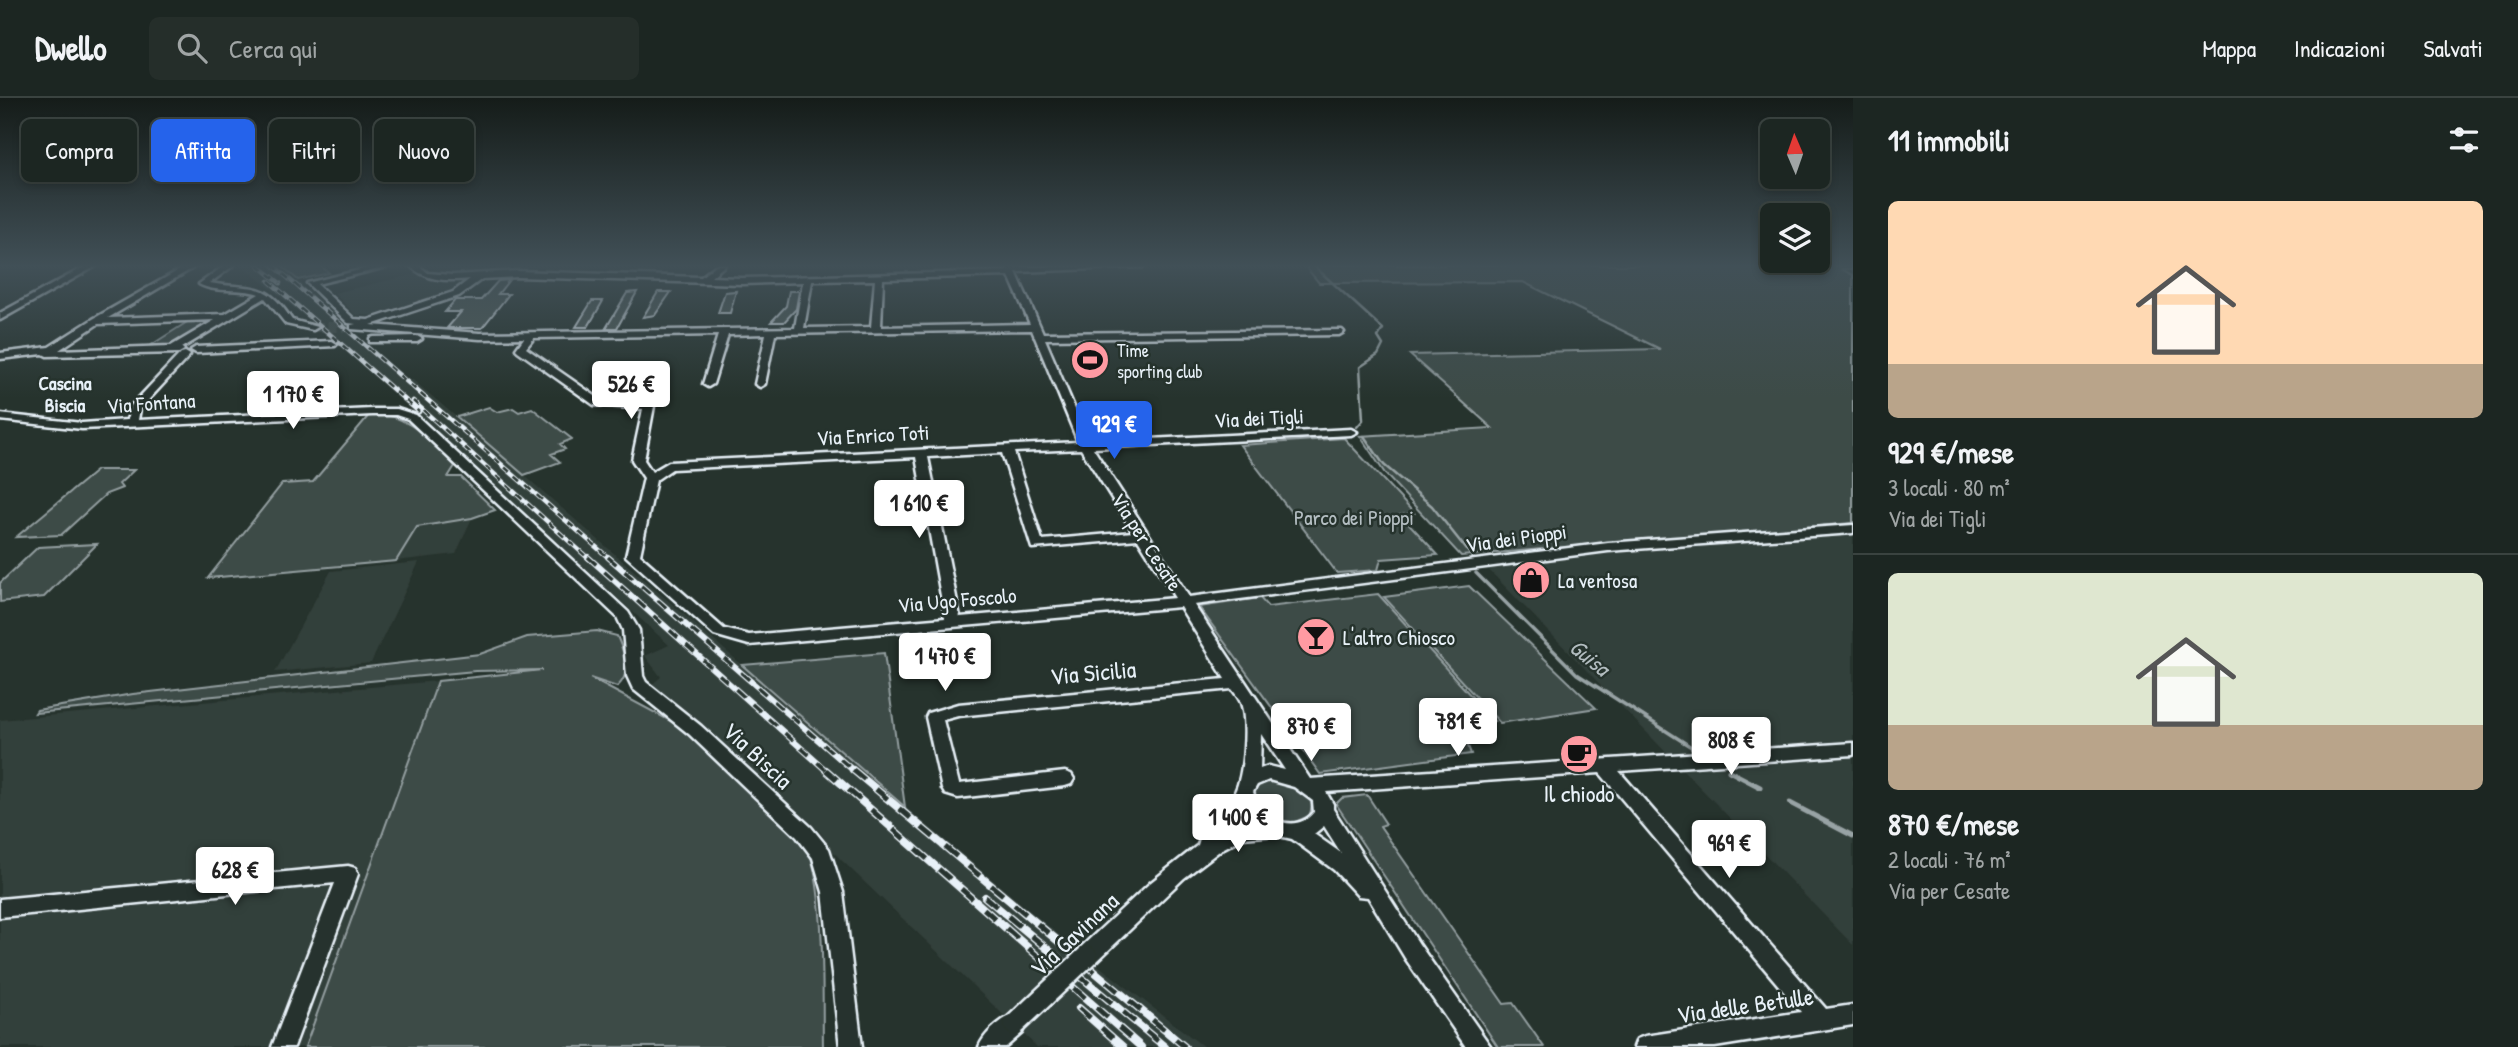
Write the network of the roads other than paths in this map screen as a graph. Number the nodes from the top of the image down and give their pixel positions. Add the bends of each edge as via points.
1 (116, 309) edge
2 (238, 309) edge
3 (282, 309) edge
4 (339, 309) edge
5 (410, 309) edge
6 (803, 309) edge
7 (878, 309) edge
8 (1026, 309) edge
9 (225, 317) junction
10 (96, 321) junction
11 (313, 327) tunnel mouth
12 (354, 327) tunnel mouth
13 (876, 330) junction
14 (771, 331) junction
15 (799, 331) junction
16 (724, 332) junction
17 (1036, 332) junction
18 (1339, 332) dead end
19 (531, 335) junction
20 (457, 336) junction
21 (373, 340) dead end
22 (332, 344) dead end
23 (183, 351) junction
24 (46, 352) junction
25 (0, 356) edge
26 (708, 384) dead end
27 (760, 384) dead end
28 (0, 417) edge
29 (132, 423) junction
30 (1351, 432) dead end
31 (1086, 447) junction
32 (1007, 449) junction
33 (921, 452) junction
34 (656, 473) junction
35 (1850, 531) edge
36 (1142, 535) junction
37 (549, 544) joint
38 (1186, 602) junction
39 (953, 621) junction
40 (1236, 683) junction
41 (1249, 703) junction
42 (1853, 749) edge
43 (1605, 767) junction
44 (1065, 779) dead end
45 (1250, 780) junction
46 (1306, 783) junction
47 (1244, 799) junction
48 (1322, 807) junction
49 (1285, 829) junction
50 (1194, 860) junction
51 (0, 908) edge
52 (1404, 939) junction
53 (1853, 1015) edge
54 (1821, 1020) junction
55 (283, 1047) edge
56 (851, 1047) edge
57 (990, 1047) edge
58 (1480, 1047) edge
59 (1645, 1047) edge

1 - 10 street
2 - 9 street
3 - 11 street via 289,322
4 - 5 street via 351,321 369,323
6 - 15 street
7 - 13 street
8 - 17 street, Via per Cesate
9 - 10 street
9 - 23 street
10 - 24 street
12 - 20 street
13 - 15 street
13 - 17 street
14 - 15 street
14 - 16 street
14 - 27 street
16 - 19 street
16 - 26 street
17 - 18 street
17 - 31 street, Via per Cesate
19 - 20 street
19 - 34 street via 522,349 593,399 603,404 649,406 639,465
20 - 21 street
22 - 23 street
23 - 24 street
23 - 29 street via 135,408
24 - 25 street
28 - 29 street, Via Fontana via 70,426
29 - 37 street, Via Fontana via 406,414
30 - 31 street, Via dei Tigli
31 - 32 street, Via Enrico Toti
31 - 36 street, Via per Cesate
32 - 33 street, Via Enrico Toti
32 - 36 street via 1037,545
33 - 34 street, Via Enrico Toti via 684,464
33 - 39 street
34 - 39 street, Via Ugo Foscolo via 633,556 726,636 749,640
35 - 38 street, Via dei Pioppi via 1572,551
36 - 38 street, Via per Cesate
37 - 56 street, Via Biscia via 628,622 635,676 646,694 695,730 804,832 822,855 837,918
38 - 39 street, Via Ugo Foscolo
38 - 40 street, Via per Cesate
40 - 41 street, Via per Cesate
40 - 44 street, Via Sicilia via 958,710 934,717 951,789
41 - 45 street, Via per Cesate via 1253,740
41 - 46 street, Via per Cesate
42 - 43 street
43 - 46 street
43 - 54 street
45 - 46 street via 1279,773
45 - 47 street
46 - 48 street
47 - 49 street via 1255,816
47 - 50 street, Via Gavinana
48 - 49 street via 1315,824
48 - 52 street
49 - 50 street, Via Gavinana via 1236,832
49 - 52 street via 1328,853 1357,880
50 - 57 street, Via Gavinana, bridge
51 - 55 street via 348,874
52 - 58 street
53 - 54 street, Via delle Betulle
54 - 59 street, Via delle Betulle

